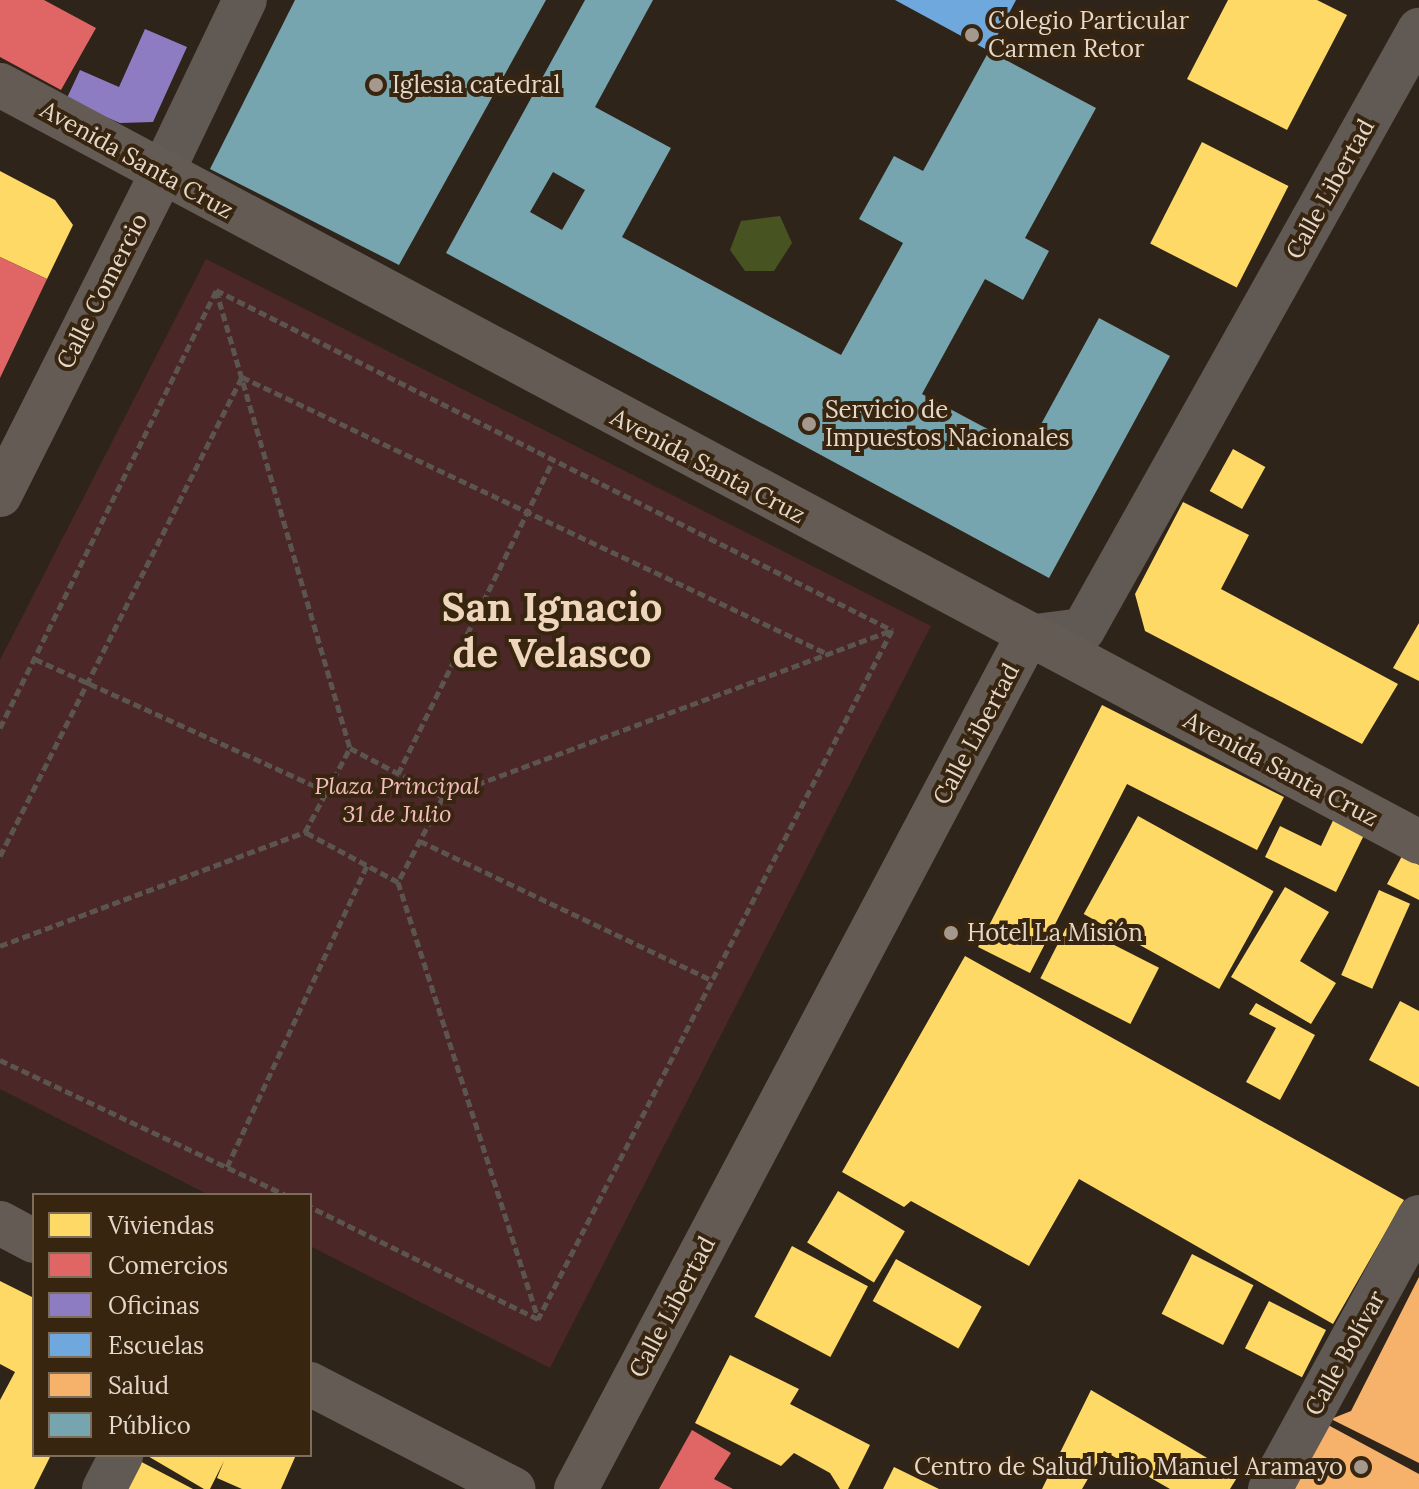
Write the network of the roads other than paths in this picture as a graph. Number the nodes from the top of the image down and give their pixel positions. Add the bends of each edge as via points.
1 (245, 0) edge
2 (1419, 30) edge
3 (0, 85) edge
4 (161, 175) junction
5 (0, 495) edge
6 (1027, 637) junction
7 (1419, 842) edge
8 (1419, 1217) edge
9 (0, 1223) edge
10 (32, 1240) edge
11 (312, 1385) edge
12 (120, 1457) edge
13 (104, 1489) edge
14 (513, 1489) edge
15 (576, 1489) edge
16 (1270, 1489) edge

1 - 4 street, Calle Comercio
2 - 6 street, Calle Libertad via 1083,630
3 - 4 main road, Avenida Santa Cruz
4 - 5 main road, Calle Comercio
4 - 6 main road, Avenida Santa Cruz
6 - 7 main road, Avenida Santa Cruz
6 - 15 main road, Calle Libertad
8 - 16 street, Calle Bolívar
9 - 10 main road
11 - 14 main road
12 - 13 street

